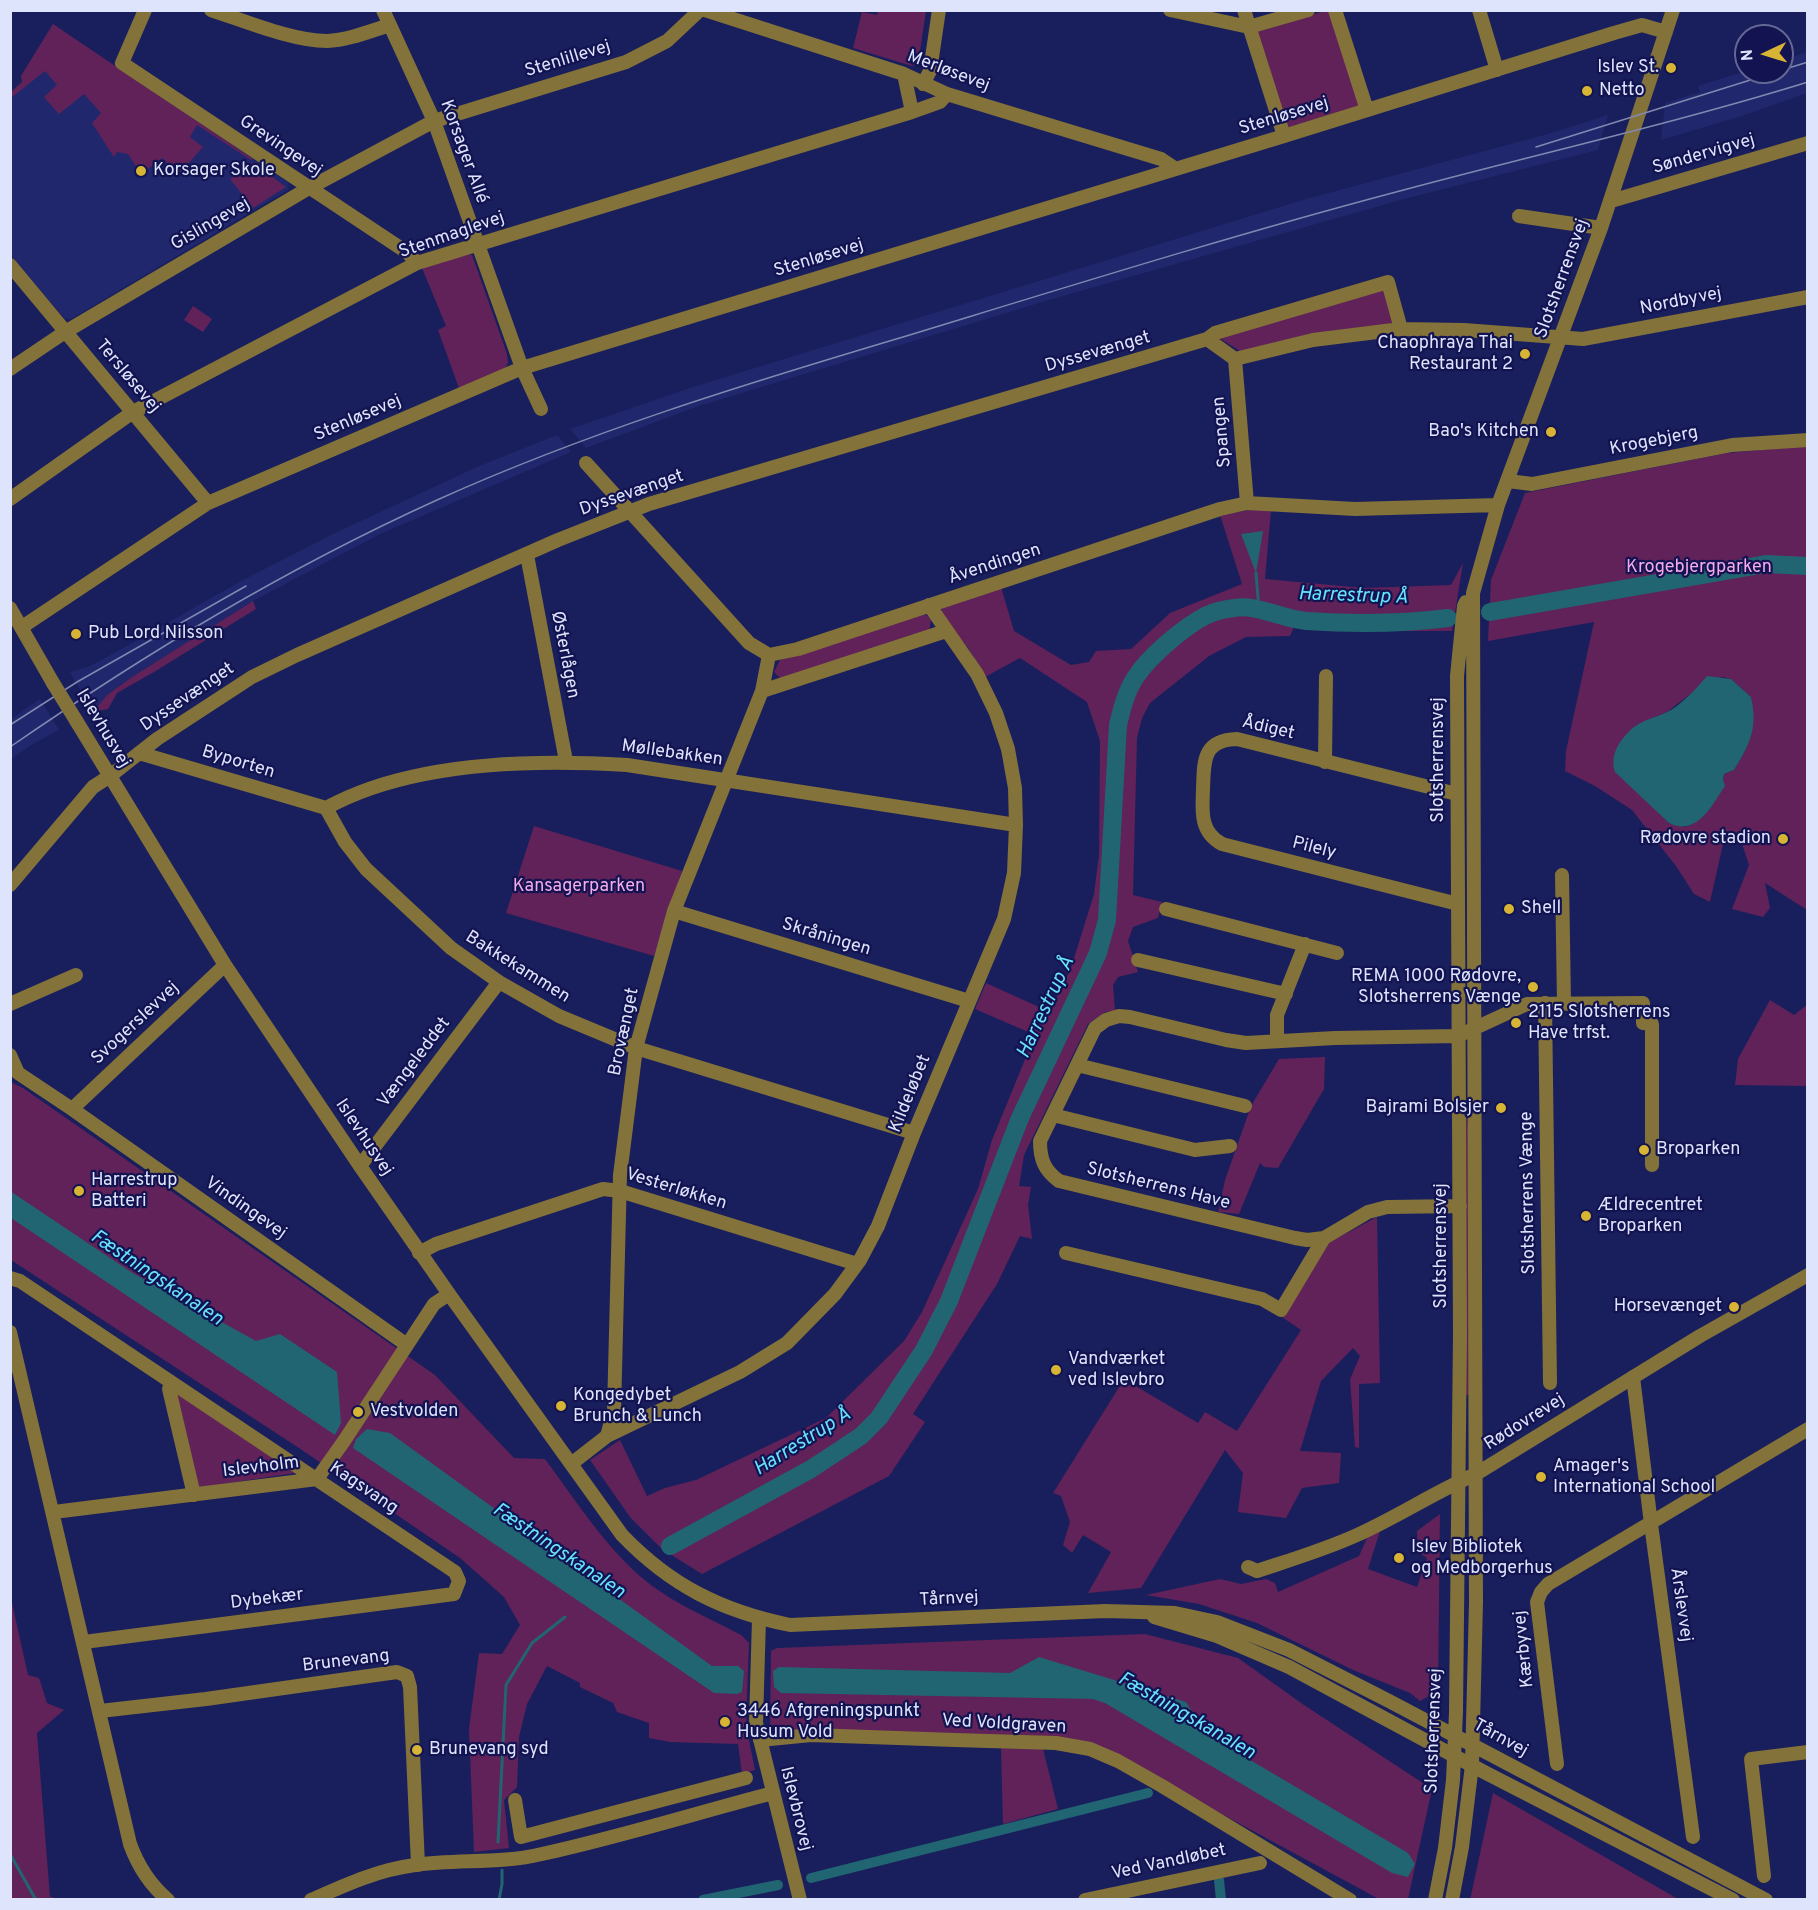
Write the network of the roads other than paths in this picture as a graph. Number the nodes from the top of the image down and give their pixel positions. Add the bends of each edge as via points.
1 (145, 10) edge
2 (211, 10) edge
3 (383, 10) edge
4 (702, 10) edge
5 (939, 10) edge
6 (1170, 10) edge
7 (1244, 10) edge
8 (1308, 10) edge
9 (1335, 10) edge
10 (1479, 10) edge
11 (1673, 10) edge
12 (390, 25) junction
13 (1249, 27) junction
14 (1666, 32) junction
15 (1497, 70) junction
16 (904, 74) junction
17 (923, 84) junction
18 (947, 94) junction
19 (1367, 111) junction
20 (912, 112) junction
21 (434, 121) junction
22 (1284, 136) junction
23 (1808, 143) edge
24 (1176, 169) junction
25 (309, 188) junction
26 (1611, 201) junction
27 (1519, 216) dead end
28 (1601, 228) junction
29 (478, 245) junction
30 (417, 263) junction
31 (13, 272) edge
32 (1808, 297) edge
33 (1401, 329) junction
34 (65, 332) junction
35 (1561, 337) junction
36 (1207, 339) junction
37 (1235, 359) junction
38 (522, 368) junction
39 (10, 369) edge
40 (541, 409) dead end
41 (133, 412) junction
42 (1808, 440) edge
43 (586, 463) dead end
44 (1508, 481) junction
45 (10, 498) edge
46 (208, 503) junction
47 (1247, 503) junction
48 (1498, 505) junction
49 (631, 511) junction
50 (527, 555) junction
51 (1473, 593) junction
52 (930, 605) junction
53 (10, 608) edge
54 (22, 627) junction
55 (946, 631) junction
56 (769, 655) junction
57 (1326, 676) dead end
58 (762, 691) junction
59 (139, 753) junction
60 (566, 761) junction
61 (1326, 762) junction
62 (110, 776) junction
63 (726, 780) junction
64 (1203, 790) joint
65 (1457, 794) junction
66 (326, 808) junction
67 (1017, 825) junction
68 (1562, 875) dead end
69 (10, 885) edge
70 (1458, 904) junction
71 (1166, 909) dead end
72 (674, 911) junction
73 (1305, 944) junction
74 (1337, 953) dead end
75 (1138, 960) dead end
76 (225, 965) junction
77 (76, 975) dead end
78 (499, 982) junction
79 (1286, 994) junction
80 (969, 1001) junction
81 (1545, 1003) junction
82 (10, 1004) edge
83 (1564, 1004) junction
84 (1475, 1029) junction
85 (1458, 1036) junction
86 (1277, 1041) junction
87 (636, 1048) junction
88 (10, 1055) edge
89 (1077, 1065) junction
90 (1245, 1106) dead end
91 (72, 1109) junction
92 (1053, 1115) junction
93 (914, 1133) junction
94 (1230, 1146) dead end
95 (1652, 1165) dead end
96 (360, 1166) junction
97 (620, 1191) junction
98 (1460, 1206) junction
99 (1324, 1238) junction
100 (419, 1253) junction
101 (1066, 1253) dead end
102 (857, 1264) junction
103 (1808, 1275) edge
104 (10, 1278) edge
105 (449, 1294) junction
106 (10, 1332) edge
107 (407, 1345) junction
108 (1633, 1377) junction
109 (172, 1383) junction
110 (1550, 1383) dead end
111 (1808, 1429) edge
112 (607, 1436) junction
113 (571, 1464) junction
114 (1476, 1474) junction
115 (317, 1479) junction
116 (1459, 1482) junction
117 (194, 1495) junction
118 (54, 1512) junction
119 (1651, 1524) junction
120 (1248, 1567) dead end
121 (454, 1594) joint
122 (1141, 1613) junction
123 (759, 1619) junction
124 (84, 1642) junction
125 (100, 1710) junction
126 (1455, 1734) junction
127 (760, 1740) junction
128 (1472, 1744) junction
129 (1808, 1752) edge
130 (1453, 1755) junction
131 (1557, 1764) dead end
132 (1472, 1765) junction
133 (746, 1778) dead end
134 (704, 1789) junction
135 (773, 1793) junction
136 (516, 1800) dead end
137 (709, 1810) junction
138 (547, 1831) junction
139 (1693, 1837) dead end
140 (552, 1852) junction
141 (1260, 1863) dead end
142 (418, 1865) junction
143 (1764, 1876) dead end
144 (168, 1899) edge
145 (311, 1899) edge
146 (800, 1899) edge
147 (1085, 1899) edge
148 (1350, 1899) edge
149 (1435, 1899) edge
150 (1452, 1899) edge
151 (1733, 1899) edge
152 (1766, 1899) edge

1 - 25 street, Grevingevej via 122,63
2 - 12 street via 301,38 328,41
3 - 12 street, Korsager Allé
4 - 16 street, Merløsevej
4 - 21 street, Stenlillevej via 667,41 626,62
5 - 17 street via 930,71
6 - 13 street
7 - 13 street
8 - 13 street
9 - 19 street
10 - 15 street
11 - 14 street, Slotsherrensvej
12 - 21 street, Korsager Allé
13 - 22 street
14 - 15 street, Stenløsevej via 1642,25
14 - 26 street, Slotsherrensvej
15 - 19 street, Stenløsevej
16 - 17 street, Merløsevej
16 - 20 street
17 - 18 street, Merløsevej
18 - 20 street, Stenmaglevej via 940,102
18 - 24 street, Merløsevej via 1161,159
19 - 22 street, Stenløsevej
20 - 29 street, Stenmaglevej
21 - 25 street, Gislingevej
21 - 29 street, Korsager Allé
22 - 24 street, Stenløsevej
23 - 26 street, Søndervigvej
24 - 38 street, Stenløsevej
25 - 30 street, Grevingevej via 408,253
25 - 34 street, Gislingevej
26 - 28 street, Slotsherrensvej
27 - 28 street
28 - 35 street, Slotsherrensvej
29 - 30 street, Stenmaglevej
29 - 38 street, Korsager Allé
30 - 41 street, Stenmaglevej
31 - 34 street, Tersløsevej
32 - 35 street, Nordbyvej via 1582,339
33 - 35 street
33 - 36 street, Dyssevænget via 1388,282 1215,333
33 - 37 street via 1313,340
34 - 39 street, Gislingevej
34 - 41 street, Tersløsevej
35 - 44 street, Slotsherrensvej
36 - 37 street
36 - 49 street, Dyssevænget
37 - 47 street, Spangen
38 - 40 street, Korsager Allé
38 - 46 street, Stenløsevej
41 - 45 street, Stenmaglevej
41 - 46 street, Tersløsevej
42 - 44 street, Krogebjerg via 1732,445 1532,484
43 - 49 street
44 - 48 street, Slotsherrensvej
46 - 54 street, Stenløsevej
47 - 48 street, Åvendingen via 1355,509
47 - 52 street, Åvendingen
48 - 51 street, Slotsherrensvej
49 - 50 street, Dyssevænget
49 - 56 street via 749,643
50 - 59 street, Dyssevænget via 252,677
50 - 60 street, Østerlågen
51 - 65 street, Slotsherrensvej via 1464,606 1458,676
51 - 84 street, Slotsherrensvej
52 - 55 street, Kildeløbet
52 - 56 street, Åvendingen
53 - 54 street, Islevhusvej
54 - 62 street, Islevhusvej, bridge
55 - 58 street
55 - 67 street, Kildeløbet via 977,674 996,712 1008,749
56 - 58 street, Brovænget
57 - 61 street
58 - 63 street, Brovænget
59 - 62 street, Dyssevænget
59 - 66 street, Byporten
60 - 63 street, Møllebakken via 627,765
60 - 66 street, Møllebakken via 505,763 403,779 347,796
61 - 64 street, Ådiget via 1228,739 1206,754
61 - 65 street, Ådiget
62 - 69 street via 93,787
62 - 76 street, Islevhusvej
63 - 67 street, Møllebakken
63 - 72 street, Brovænget
64 - 70 street, Pilely via 1204,826 1222,844
65 - 70 street, Slotsherrensvej
66 - 78 street, Bakkekammen via 366,869 451,948
67 - 80 street, Kildeløbet via 1014,873 1004,919
68 - 83 street
70 - 85 street, Slotsherrensvej
71 - 73 street
72 - 80 street, Skråningen
72 - 87 street, Brovænget
73 - 74 street
73 - 79 street
75 - 79 street
76 - 91 street, Svogerslevvej
76 - 96 street, Islevhusvej
77 - 82 street
78 - 87 street, Bakkekammen via 559,1016
78 - 96 street, Vængeleddet
79 - 86 street via 1277,1015
80 - 93 street, Kildeløbet
81 - 83 street
81 - 84 street via 1527,1004
81 - 110 street, Slotsherrens Vænge
83 - 95 street via 1643,1003 1643,1023 1652,1024
84 - 85 street
84 - 114 street, Slotsherrensvej
85 - 86 street, Slotsherrens Have
85 - 98 street, Slotsherrensvej
86 - 89 street, Slotsherrens Have via 1226,1040 1119,1016 1095,1028
87 - 93 street, Bakkekammen
87 - 97 street, Brovænget
88 - 91 street, Vindingevej via 18,1073
89 - 90 street
89 - 92 street, Slotsherrens Have
91 - 107 street, Vindingevej
92 - 94 street via 1195,1150
92 - 99 street, Slotsherrens Have via 1040,1141 1040,1155 1048,1173 1059,1181 1295,1238
93 - 102 street, Kildeløbet via 878,1226
96 - 100 street, Islevhusvej
97 - 100 street, Vesterløkken via 603,1189
97 - 102 street, Vesterløkken
97 - 112 street, Brovænget via 614,1411
98 - 99 street via 1387,1207 1368,1212
98 - 116 street, Slotsherrensvej
99 - 101 street via 1281,1310 1262,1299
100 - 105 street, Islevhusvej
102 - 112 street, Kildeløbet via 836,1294 787,1343 740,1372
103 - 108 street, Rødovrevej
104 - 109 street, Kagsvang
105 - 107 street, Islevholm via 434,1304
105 - 113 street, Islevhusvej
106 - 118 street
107 - 115 street, Islevholm
108 - 114 street, Rødovrevej
108 - 119 street, Årslevvej
109 - 115 street, Kagsvang
109 - 117 street via 169,1389
111 - 119 street, Kærbyvej
112 - 113 street, Kildeløbet
113 - 123 street, Islevhusvej via 622,1534 657,1568 720,1605
114 - 116 street, Rødovrevej
114 - 128 street, Slotsherrensvej
115 - 117 street, Islevholm
115 - 121 street, Kagsvang via 455,1572 459,1581
116 - 120 street, Rødovrevej via 1319,1551 1257,1571
116 - 126 street, Slotsherrensvej
117 - 118 street, Islevholm
118 - 124 street
119 - 131 street, Kærbyvej via 1548,1584 1537,1602
119 - 139 street, Årslevvej
121 - 124 street, Dybekær
122 - 123 street, Tårnvej via 1105,1611 823,1625 790,1625
122 - 126 street, Tårnvej via 1196,1617 1255,1636
122 - 130 street, Tårnvej via 1253,1650
123 - 127 street, Islevbrovej via 756,1723
124 - 125 street
125 - 142 street, Brunevang via 397,1672 407,1676
125 - 144 street via 135,1857 154,1887
126 - 128 street, Tårnvej
126 - 130 street, Slotsherrensvej
127 - 135 street, Islevbrovej
127 - 148 street, Ved Voldgraven via 811,1736 967,1740 1056,1743 1090,1749 1162,1786
128 - 132 street, Slotsherrensvej
128 - 152 street, Tårnvej
129 - 143 street via 1751,1760
130 - 132 street, Tårnvej
130 - 149 street, Slotsherrensvej via 1453,1780
132 - 150 street, Slotsherrensvej
132 - 151 street, Tårnvej
133 - 134 street
134 - 137 street
134 - 138 street
135 - 137 street
135 - 146 street, Islevbrovej
136 - 138 street via 521,1837
137 - 140 street
138 - 140 street
140 - 142 street
141 - 147 street, Ved Vandløbet
142 - 145 street via 363,1877

